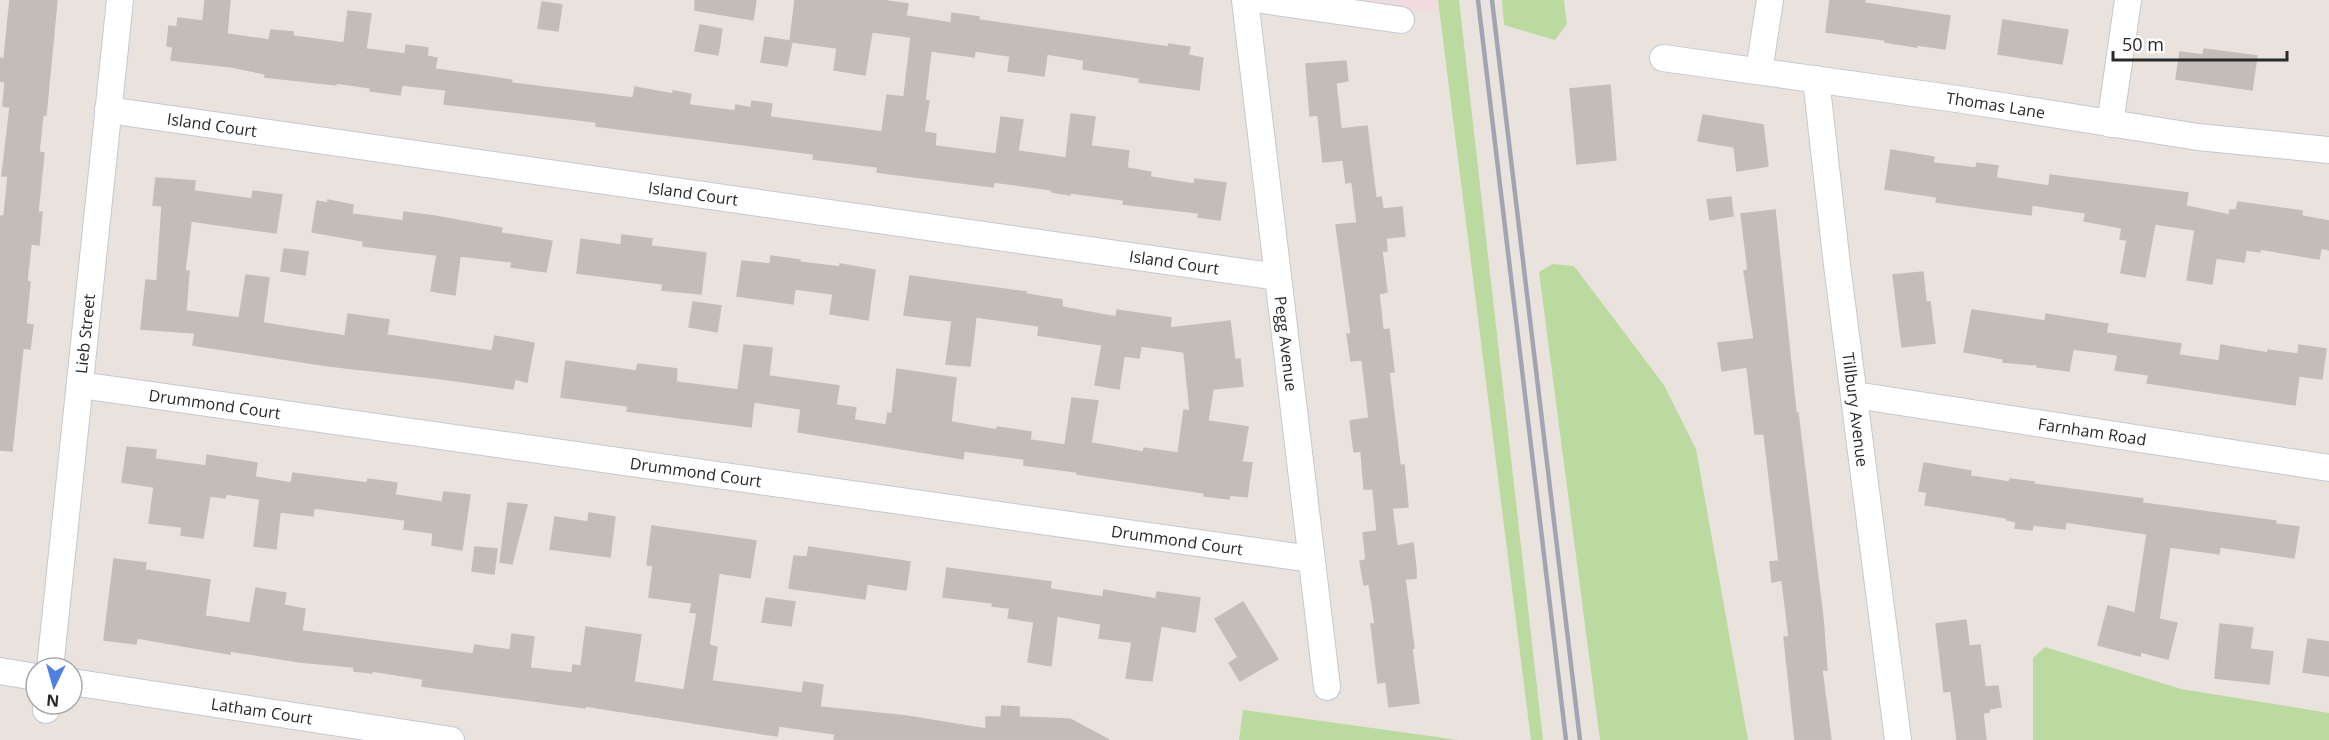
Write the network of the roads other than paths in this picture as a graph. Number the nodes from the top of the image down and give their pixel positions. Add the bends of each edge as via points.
1 (120, 0) edge
2 (1245, 0) edge
3 (1263, 0) edge
4 (1770, 0) edge
5 (2128, 0) edge
6 (1401, 20) dead end
7 (1663, 58) dead end
8 (1759, 70) junction
9 (1816, 79) junction
10 (108, 110) junction
11 (2110, 124) junction
12 (2329, 150) edge
13 (1278, 277) junction
14 (80, 385) junction
15 (1855, 395) junction
16 (2329, 468) edge
17 (1311, 559) junction
18 (51, 656) edge
19 (0, 671) edge
20 (24, 675) edge
21 (84, 684) edge
22 (1327, 687) dead end
23 (451, 740) edge
24 (1898, 740) edge

1 - 10 street, Lieb Street
2 - 13 street, Pegg Avenue
3 - 6 street
4 - 8 street
5 - 11 street
7 - 8 street, Thomas Lane
8 - 9 street, Thomas Lane
9 - 11 street, Thomas Lane
9 - 15 street, Tillbury Avenue
10 - 13 street, Island Court
10 - 14 street, Lieb Street
11 - 12 street, Thomas Lane
13 - 17 street, Pegg Avenue
14 - 17 street, Drummond Court
14 - 18 street, Lieb Street
15 - 16 street, Farnham Road
15 - 24 street, Tillbury Avenue
17 - 22 street, Pegg Avenue
19 - 20 street
21 - 23 street, Latham Court

